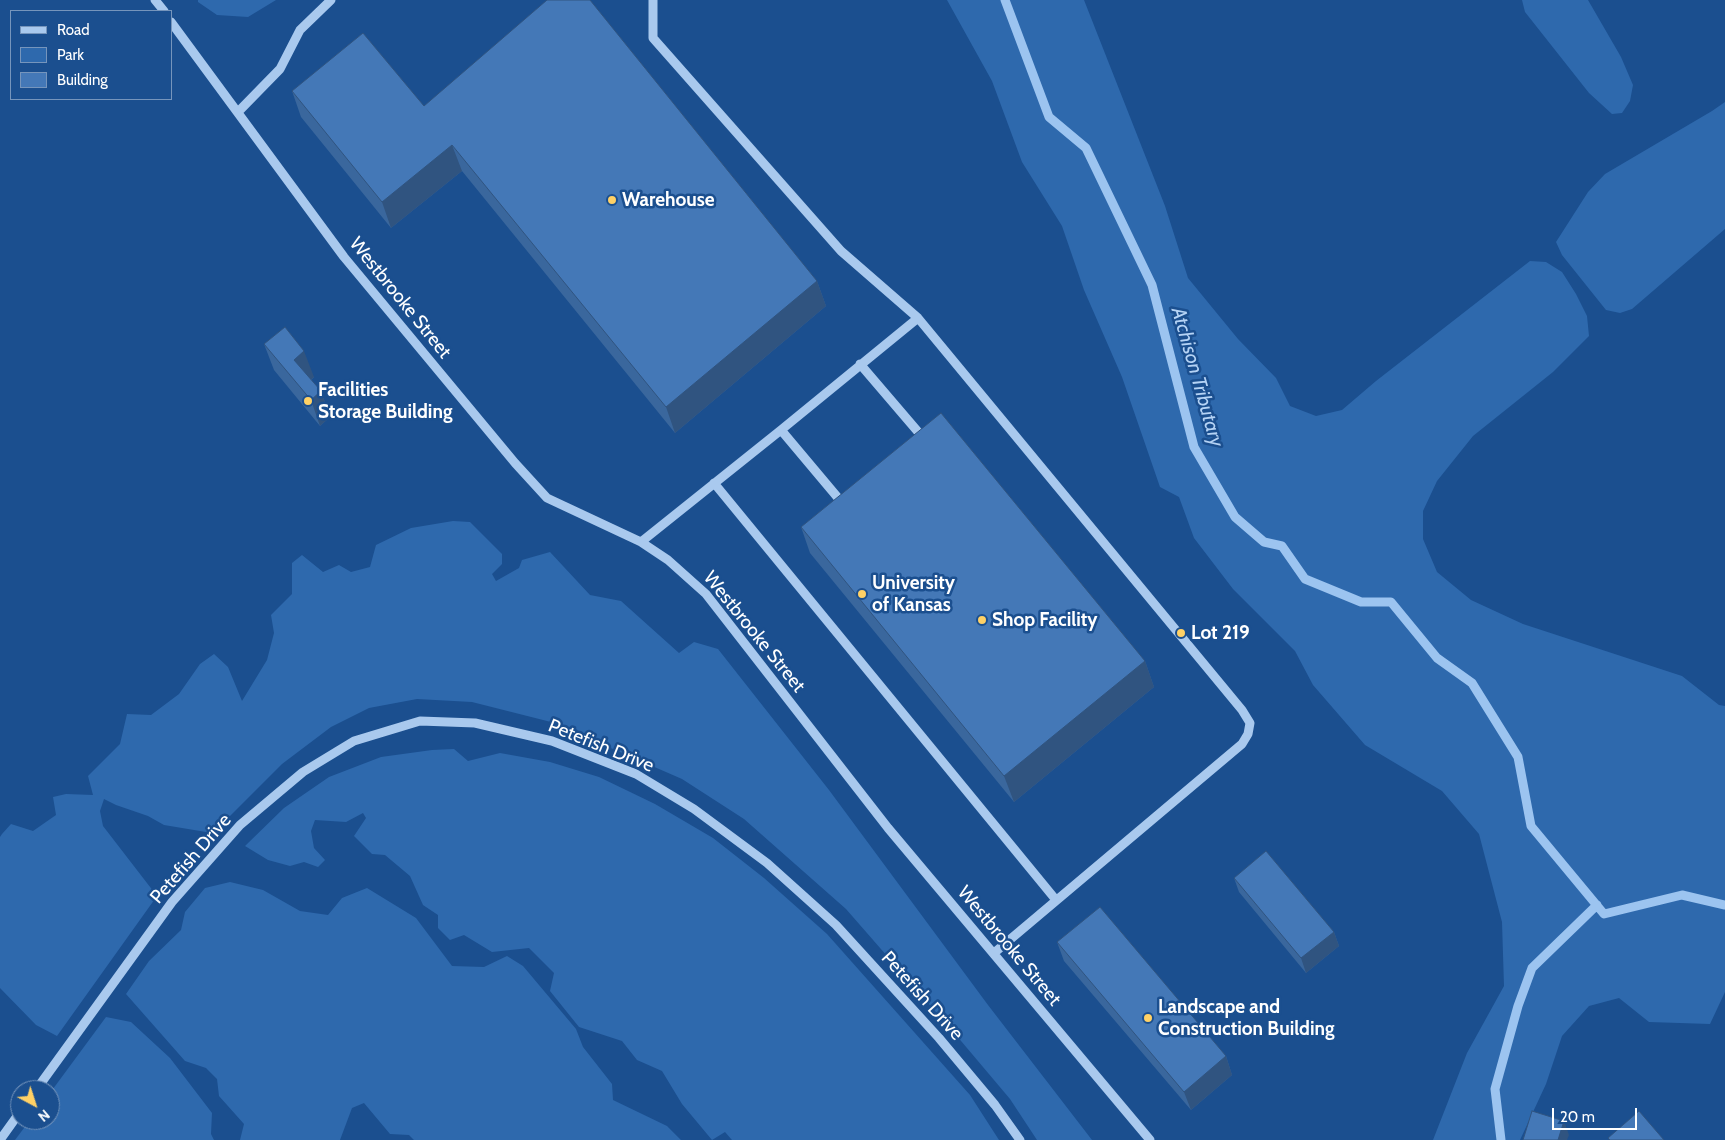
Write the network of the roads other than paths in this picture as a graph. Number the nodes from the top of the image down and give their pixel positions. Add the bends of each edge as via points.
1 (155, 0) edge
2 (331, 0) edge
3 (653, 0) edge
4 (163, 10) edge
5 (172, 23) edge
6 (238, 112) junction
7 (918, 318) junction
8 (860, 364) junction
9 (781, 430) junction
10 (929, 444) edge
11 (714, 483) junction
12 (848, 510) edge
13 (641, 542) junction
14 (1056, 900) junction
15 (994, 953) junction
16 (43, 1080) edge
17 (10, 1126) edge
18 (0, 1140) edge
19 (1020, 1140) edge
20 (1150, 1140) edge

1 - 4 street
2 - 6 street via 300,30 280,69
3 - 7 street via 653,38 841,251
5 - 6 street, Westbrooke Street
6 - 13 street, Westbrooke Street via 344,257 547,498
7 - 8 street
7 - 14 street via 1242,710 1250,724 1242,744
8 - 9 street
8 - 10 street
9 - 11 street
9 - 12 street
11 - 13 street
11 - 14 street
13 - 15 street, Westbrooke Street via 668,560 706,594 888,828
14 - 15 street
15 - 20 street, Westbrooke Street
16 - 19 street, Petefish Drive via 172,902 240,825 303,772 354,741 420,721 474,724 552,741 636,774 694,809 766,863 836,925 939,1038 996,1105
17 - 18 street

